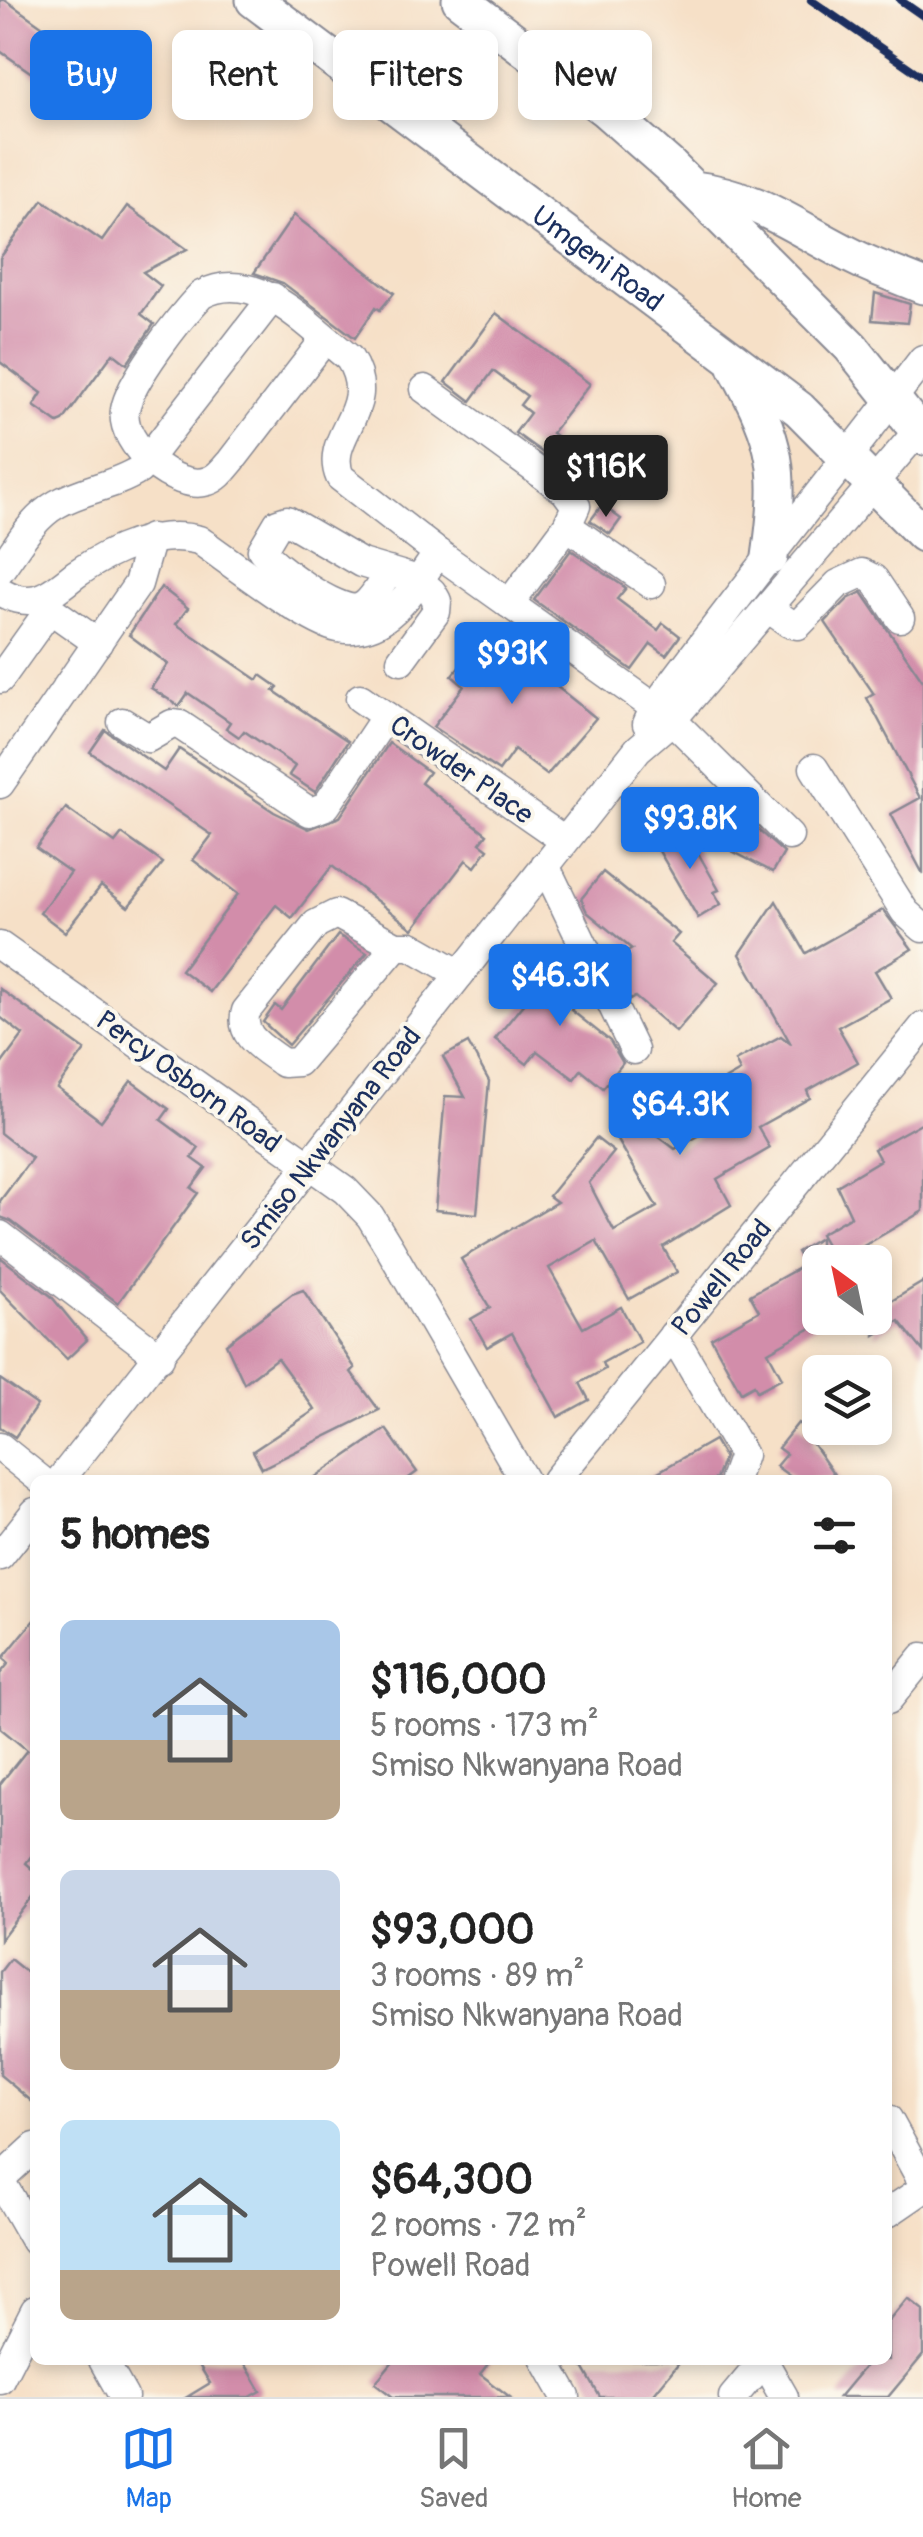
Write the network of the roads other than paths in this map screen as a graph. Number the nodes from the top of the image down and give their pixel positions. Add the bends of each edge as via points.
1 (254, 0) edge
2 (460, 0) edge
3 (694, 189) junction
4 (923, 286) edge
5 (273, 298) junction
6 (325, 339) junction
7 (729, 354) junction
8 (923, 359) edge
9 (425, 389) dead end
10 (893, 399) junction
11 (921, 431) edge
12 (850, 456) junction
13 (148, 461) junction
14 (875, 482) junction
15 (567, 526) junction
16 (923, 534) edge
17 (152, 538) junction
18 (438, 553) junction
19 (770, 556) junction
20 (0, 570) edge
21 (389, 572) dead end
22 (418, 580) junction
23 (651, 584) dead end
24 (0, 591) edge
25 (45, 604) junction
26 (509, 604) junction
27 (768, 608) junction
28 (900, 618) dead end
29 (98, 643) junction
30 (401, 660) dead end
31 (0, 680) edge
32 (360, 698) dead end
33 (663, 714) junction
34 (386, 716) junction
35 (122, 722) dead end
36 (814, 768) dead end
37 (0, 784) edge
38 (789, 836) dead end
39 (564, 840) junction
40 (545, 865) junction
41 (923, 928) edge
42 (0, 946) edge
43 (396, 946) junction
44 (460, 974) junction
45 (923, 1027) edge
46 (634, 1050) dead end
47 (308, 1166) junction
48 (0, 1235) edge
49 (674, 1335) junction
50 (160, 1357) junction
51 (0, 1448) edge
52 (35, 1475) edge
53 (64, 1475) edge
54 (521, 1475) edge
55 (560, 1475) edge
56 (736, 1475) edge
57 (30, 1518) edge
58 (0, 1556) edge
59 (923, 1658) edge
60 (892, 1695) edge
61 (892, 2128) edge
62 (30, 2152) edge
63 (0, 2180) edge
64 (923, 2186) edge
65 (892, 2210) edge
66 (30, 2232) edge
67 (30, 2319) edge
68 (106, 2365) edge
69 (548, 2365) edge
70 (759, 2365) edge
71 (766, 2365) edge
72 (1, 2372) edge
73 (124, 2397) edge
74 (566, 2397) edge
75 (732, 2397) edge
76 (784, 2397) edge

1 - 7 main road, Umgeni Road
2 - 3 main road via 606,110
3 - 4 main road via 756,203
3 - 10 main road via 851,347
5 - 6 street
5 - 13 street
5 - 13 street via 237,285 216,286 188,309 124,410 124,424
6 - 13 street via 213,479 182,479
6 - 18 street via 349,358 360,384 356,414 336,454 340,477
7 - 12 main road, Umgeni Road
7 - 19 main road via 776,458
8 - 10 street, Smiso Nkwanyana Road
9 - 15 street via 573,498
10 - 11 main road
10 - 12 street, Smiso Nkwanyana Road
11 - 14 street, Smiso Nkwanyana Road
12 - 14 main road, Umgeni Road
12 - 19 street, Smiso Nkwanyana Road
13 - 20 street via 127,478 45,512
14 - 16 main road, Umgeni Road
14 - 27 street, Smiso Nkwanyana Road
15 - 23 street
15 - 26 street
17 - 22 street via 199,540 334,628 366,628 383,620
17 - 25 street via 88,565
17 - 29 street via 138,584
18 - 22 street
18 - 26 street
19 - 33 street, Smiso Nkwanyana Road
21 - 22 street
22 - 30 street via 432,592 436,612
24 - 25 street
25 - 29 street
25 - 31 street
26 - 33 street
27 - 28 street via 798,624 838,584 862,573 874,579
27 - 33 street, Smiso Nkwanyana Road
29 - 37 street
32 - 34 street, Crowder Place
33 - 38 street
33 - 39 street, Smiso Nkwanyana Road
34 - 35 street via 326,806 310,812 180,724 148,738
34 - 39 street, Crowder Place
36 - 41 street via 905,912
39 - 40 street, Smiso Nkwanyana Road
40 - 44 street, Smiso Nkwanyana Road
40 - 46 street
42 - 47 street, Percy Osborn Road
43 - 43 street via 298,1062 283,1063 243,1027 246,1011 326,916 344,916
43 - 44 street via 411,946
44 - 47 street, Smiso Nkwanyana Road
45 - 49 street, Powell Road
47 - 50 street, Smiso Nkwanyana Road
47 - 54 street, Percy Osborn Road via 370,1216
48 - 50 street
49 - 55 street, Powell Road
49 - 56 street via 743,1454
50 - 53 street, Smiso Nkwanyana Road
51 - 52 street
57 - 58 street
59 - 60 street
61 - 64 street
62 - 63 street
63 - 66 street
64 - 65 street
67 - 72 street
68 - 73 street
69 - 74 street
70 - 75 street
71 - 76 street

